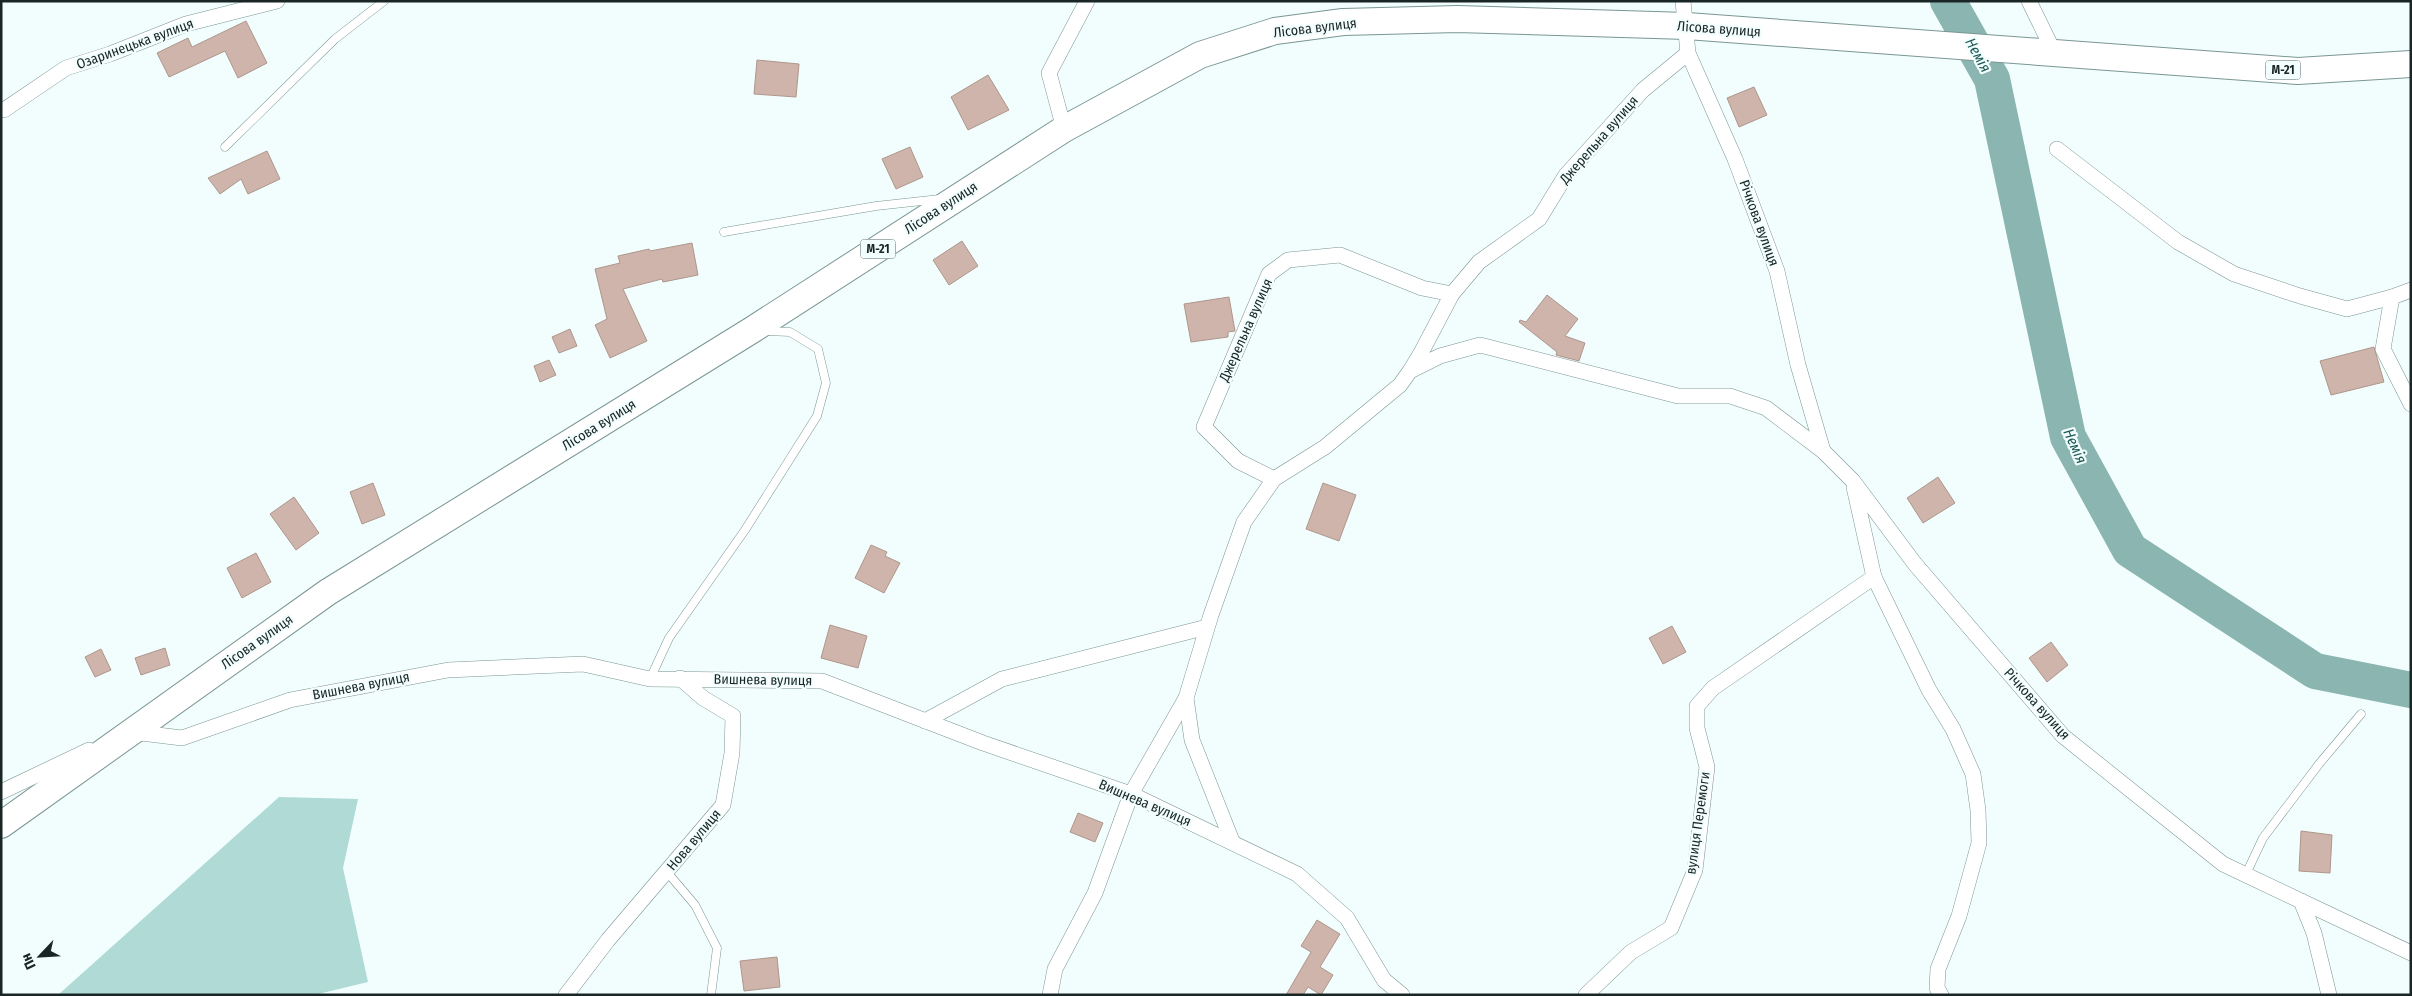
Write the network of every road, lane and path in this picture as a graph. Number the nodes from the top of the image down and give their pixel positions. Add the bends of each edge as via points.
1 (277, 1) edge
2 (384, 1) edge
3 (1087, 1) edge
4 (2029, 1) edge
5 (1685, 14) edge
6 (2054, 52) junction
7 (1688, 53) junction
8 (2411, 64) edge
9 (4, 110) dead end
10 (1064, 129) junction
11 (225, 147) dead end
12 (2057, 149) dead end
13 (959, 196) junction
14 (724, 232) dead end
15 (2411, 290) edge
16 (1452, 294) junction
17 (2392, 297) junction
18 (752, 330) junction
19 (1410, 370) junction
20 (1578, 372) joint
21 (2411, 404) edge
22 (1823, 451) junction
23 (1274, 479) junction
24 (1853, 481) junction
25 (1874, 577) junction
26 (1207, 627) junction
27 (680, 678) junction
28 (650, 679) junction
29 (1186, 698) junction
30 (2361, 714) dead end
31 (925, 721) junction
32 (130, 731) junction
33 (1, 792) edge
34 (1131, 794) junction
35 (1, 825) edge
36 (1232, 842) junction
37 (668, 872) junction
38 (2246, 874) junction
39 (2301, 901) junction
40 (2411, 953) edge
41 (566, 995) edge
42 (711, 995) edge
43 (1050, 995) edge
44 (1402, 995) edge
45 (1586, 995) edge
46 (1940, 995) edge
47 (2328, 995) edge

1 - 9 street, Озаринецька вулиця via 186,24 66,68
2 - 11 lane via 335,39
3 - 10 street via 1049,73
4 - 6 street
5 - 6 highway, Лісова вулиця / М-21 via 1868,40
5 - 7 street, Річкова вулиця
5 - 10 highway, Лісова вулиця / М-21 via 1343,22 1274,31 1200,55
6 - 8 highway, М-21 via 2298,71
7 - 16 street, Джерельна вулиця via 1643,90 1566,175 1538,219 1479,262
7 - 22 street, Річкова вулиця via 1735,159 1777,271 1798,365
10 - 13 highway, Лісова вулиця / М-21
12 - 17 street via 2178,242 2234,274 2347,309
13 - 14 lane via 876,206
13 - 18 highway, Лісова вулиця / М-21
15 - 17 street
16 - 19 street, Джерельна вулиця
16 - 23 street, Джерельна вулиця via 1422,288 1340,256 1288,260 1269,274 1204,427 1238,461
17 - 21 street via 2383,349
18 - 28 lane via 790,332 818,349 826,383 817,416 745,530 669,638
18 - 32 highway, Лісова вулиця / М-21 via 328,592
19 - 20 street, Джерельна вулиця via 1440,356 1480,345
19 - 23 street, Джерельна вулиця via 1400,385 1325,447
20 - 22 street, Річкова вулиця via 1678,396 1730,396 1766,408
22 - 24 street, Річкова вулиця
23 - 26 street, Джерельна вулиця via 1244,522
24 - 25 street
24 - 38 street, Річкова вулиця via 1915,564 2063,736 2223,864
25 - 45 street, вулиця Перемоги via 1713,688 1697,706 1697,728 1707,767 1695,870 1670,928 1631,952
25 - 46 street via 1973,774 1979,843 1959,916 1938,969
26 - 29 street, Джерельна вулиця
26 - 31 street via 1002,679
27 - 28 street, Вишнева вулиця
27 - 31 street, Вишнева вулиця via 822,681
27 - 37 street, Нова вулиця via 703,698 733,716 732,753 723,805
28 - 32 street, Вишнева вулиця via 584,664 448,670 290,700 182,738
29 - 34 street, Джерельна вулиця
29 - 36 street, Джерельна вулиця via 1192,740
30 - 38 lane via 2263,838
31 - 34 street, Вишнева вулиця
32 - 33 street
32 - 35 highway, Лісова вулиця / М-21
34 - 36 street, Вишнева вулиця
34 - 43 street, Джерельна вулиця via 1095,892 1055,969
36 - 44 street, Вишнева вулиця via 1296,874 1348,918 1384,980
37 - 41 street, Нова вулиця via 608,940
37 - 42 lane via 695,905 717,948
38 - 39 street, Річкова вулиця
39 - 40 street, Річкова вулиця
39 - 47 street via 2314,933

